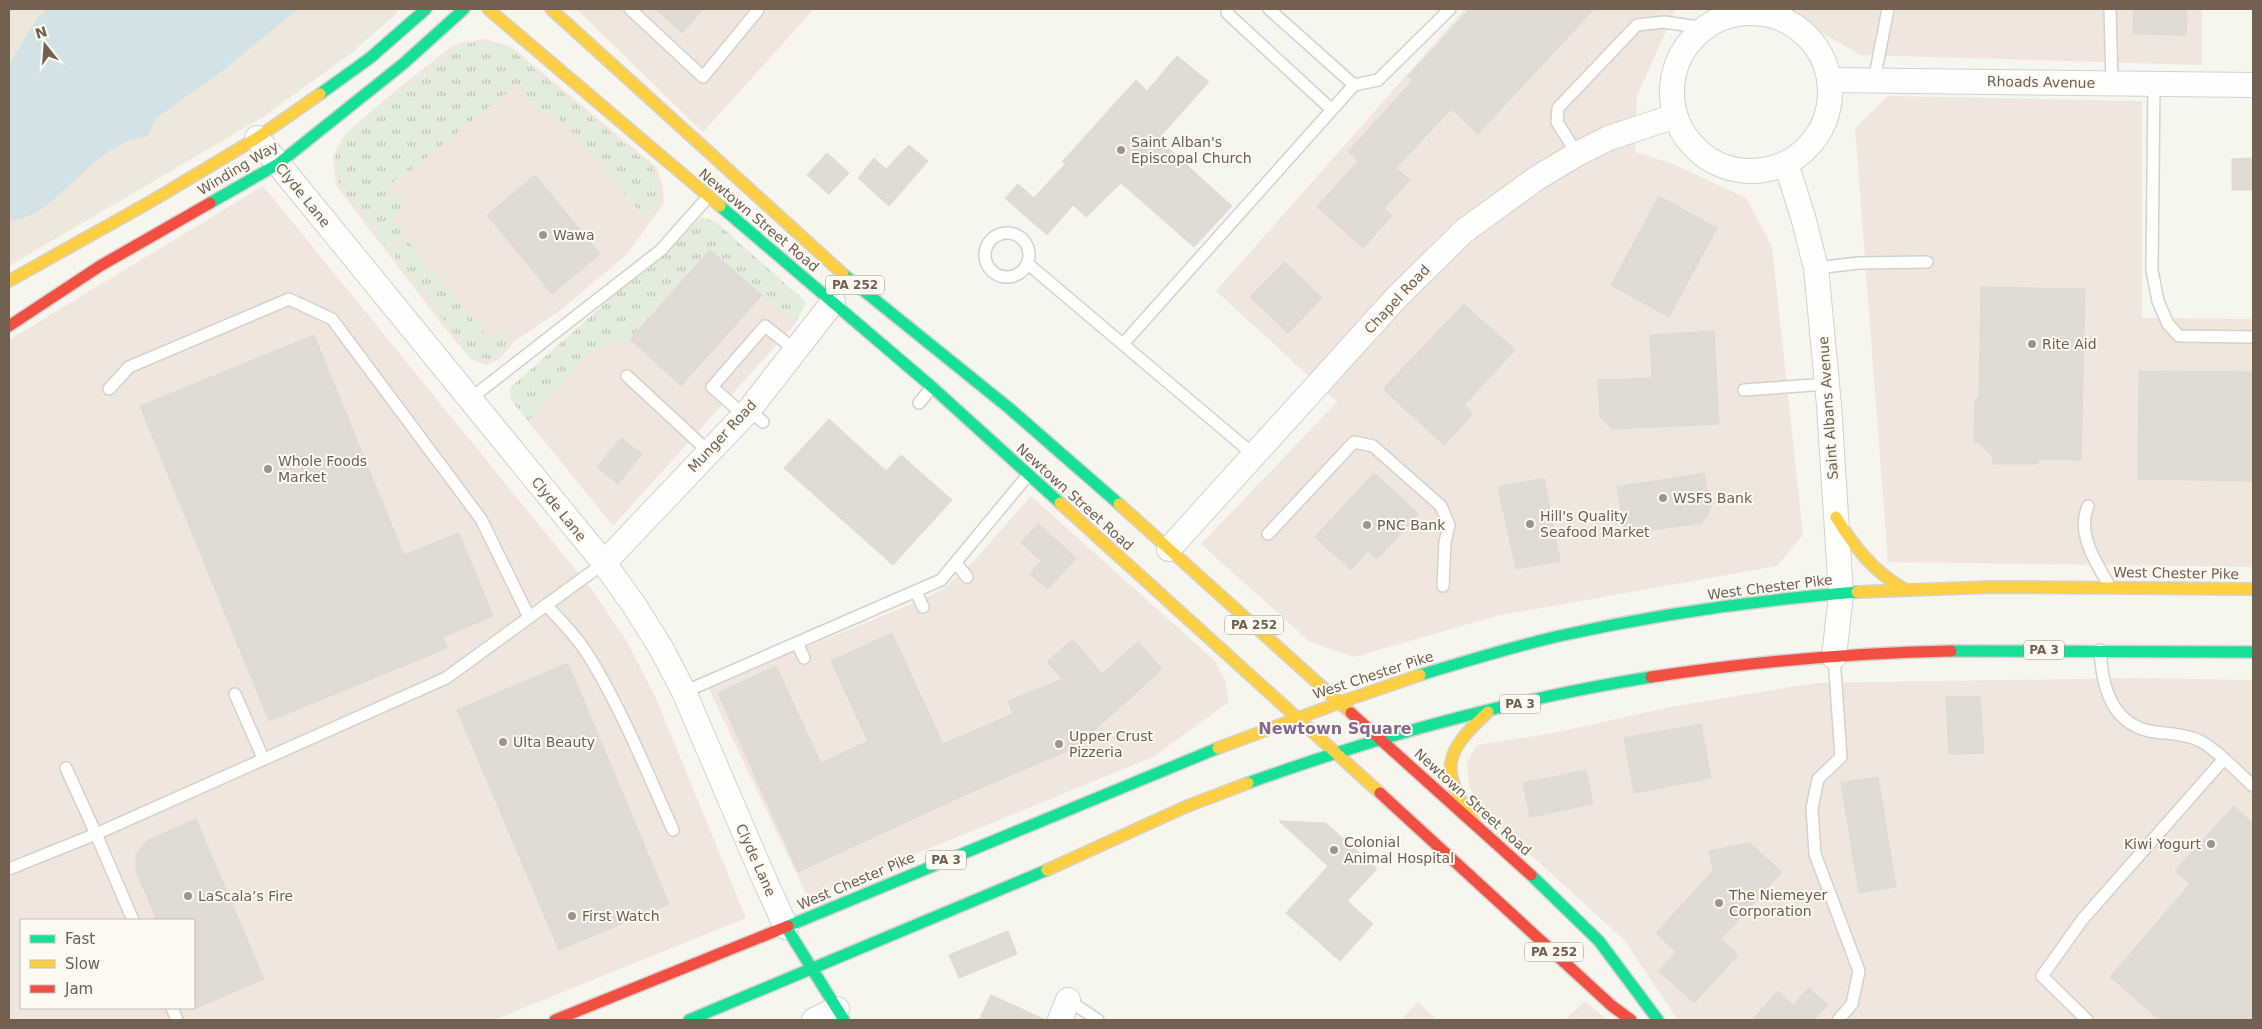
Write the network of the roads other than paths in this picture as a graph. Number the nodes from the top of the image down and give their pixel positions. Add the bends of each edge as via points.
1 (426, 9) edge
2 (464, 9) edge
3 (488, 9) edge
4 (551, 9) edge
5 (630, 9) edge
6 (1228, 9) edge
7 (1269, 9) edge
8 (1450, 9) edge
9 (1888, 9) edge
10 (2110, 9) edge
11 (758, 10) dead end
12 (1784, 14) edge
13 (1715, 17) edge
14 (1829, 80) junction
15 (1874, 81) junction
16 (2112, 83) junction
17 (2154, 83) junction
18 (1354, 85) junction
19 (2253, 85) edge
20 (1331, 109) junction
21 (1676, 116) junction
22 (257, 138) junction
23 (1577, 154) junction
24 (1786, 163) junction
25 (278, 164) junction
26 (708, 197) junction
27 (1927, 262) dead end
28 (1028, 264) dead end
29 (1816, 268) junction
30 (9, 281) edge
31 (833, 302) junction
32 (9, 326) edge
33 (2253, 338) edge
34 (1123, 344) junction
35 (795, 350) junction
36 (627, 376) dead end
37 (1827, 384) junction
38 (932, 387) junction
39 (109, 389) dead end
40 (1744, 390) dead end
41 (470, 399) junction
42 (919, 403) dead end
43 (752, 416) junction
44 (709, 452) junction
45 (1254, 455) junction
46 (1028, 475) junction
47 (2088, 506) dead end
48 (1836, 517) junction
49 (1268, 534) dead end
50 (1169, 548) junction
51 (1122, 560) junction
52 (604, 563) junction
53 (956, 563) junction
54 (1112, 571) dead end
55 (967, 577) dead end
56 (1443, 586) dead end
57 (2110, 587) junction
58 (1904, 589) junction
59 (2253, 589) edge
60 (916, 592) junction
61 (1841, 594) junction
62 (546, 605) junction
63 (923, 607) dead end
64 (528, 617) junction
65 (796, 643) junction
66 (2100, 650) junction
67 (2253, 652) edge
68 (1834, 657) junction
69 (804, 658) dead end
70 (684, 692) junction
71 (235, 694) dead end
72 (1339, 701) junction
73 (1490, 710) junction
74 (1296, 716) junction
75 (1382, 739) junction
76 (1336, 754) junction
77 (263, 758) junction
78 (2223, 760) junction
79 (66, 768) dead end
80 (2253, 786) edge
81 (1474, 822) junction
82 (673, 830) dead end
83 (96, 834) junction
84 (9, 869) edge
85 (133, 919) edge
86 (786, 926) junction
87 (811, 970) junction
88 (1064, 1010) edge
89 (841, 1015) edge
90 (1628, 1019) edge
91 (555, 1020) edge
92 (689, 1020) edge
93 (814, 1020) edge
94 (1098, 1020) edge
95 (1658, 1020) edge
96 (1838, 1020) edge
97 (2087, 1020) edge

1 - 22 main road, Winding Way via 370,58
2 - 25 main road, Winding Way via 404,64
3 - 26 main road, Newtown Street Road / PA 252
4 - 50 main road, Newtown Street Road / PA 252 via 852,282 1009,408
5 - 11 lane via 702,77
6 - 20 lane via 1227,13
7 - 18 lane
8 - 18 lane via 1378,80
9 - 15 lane
10 - 16 lane
12 - 13 street via 1748,13
12 - 14 street via 1815,46 1824,60
13 - 21 street via 1688,44 1675,65 1672,94
13 - 23 lane via 1637,24 1558,108 1557,122
14 - 15 street, Rhoads Avenue
14 - 24 street via 1828,113 1819,132
15 - 16 street, Rhoads Avenue
16 - 17 street, Rhoads Avenue
17 - 19 street, Rhoads Avenue
17 - 33 lane via 2152,270 2158,301 2168,324 2179,336
18 - 20 lane
20 - 34 lane
21 - 23 street, Chapel Road via 1608,138
21 - 24 street via 1695,148 1718,163 1746,171
22 - 25 street, Clyde Lane
22 - 30 main road, Winding Way
23 - 45 street, Chapel Road via 1537,178 1464,231 1396,298
24 - 29 street, Saint Albans Avenue
25 - 32 main road, Winding Way via 100,266
25 - 41 street, Clyde Lane
26 - 31 main road, Newtown Street Road / PA 252
26 - 41 lane via 661,250
27 - 29 lane via 1859,263
28 - 34 lane
29 - 37 street, Saint Albans Avenue
31 - 35 street, Munger Road
31 - 38 main road, Newtown Street Road / PA 252
34 - 45 lane
35 - 43 street, Munger Road
35 - 43 lane via 765,326 712,387
36 - 44 lane
37 - 40 lane
37 - 48 street, Saint Albans Avenue
38 - 42 lane
38 - 46 main road, Newtown Street Road / PA 252
39 - 64 lane via 129,367 288,298 332,319 482,519
41 - 52 street, Clyde Lane
43 - 44 street, Munger Road
44 - 52 street, Munger Road
45 - 50 street, Chapel Road
46 - 51 main road, Newtown Street Road / PA 252
46 - 53 lane
47 - 57 lane via 2083,518 2085,534
48 - 58 main road via 1859,555 1874,570
48 - 61 street, Saint Albans Avenue
49 - 56 lane via 1354,442 1373,446 1441,506 1449,526
50 - 72 main road, Newtown Street Road / PA 252
51 - 54 lane
51 - 74 main road, Newtown Street Road / PA 252
52 - 62 lane
52 - 70 street, Clyde Lane via 634,605
53 - 55 lane
53 - 60 lane via 941,580
57 - 58 main road, West Chester Pike / PA 3
57 - 59 main road, West Chester Pike / PA 3
58 - 61 main road, West Chester Pike / PA 3
60 - 63 lane
60 - 65 lane
61 - 68 street, Saint Albans Avenue
61 - 72 main road, West Chester Pike / PA 3 via 1720,607 1594,629 1466,661
62 - 64 lane
62 - 82 lane via 590,657 626,725
64 - 77 lane via 446,678
65 - 69 lane
65 - 70 lane
66 - 67 main road, PA 3
66 - 68 main road, PA 3 via 1954,651
66 - 78 lane via 2105,688 2121,715 2133,725 2148,730 2198,739
68 - 73 main road, PA 3 via 1660,676
68 - 96 lane via 1841,757 1818,779 1812,808 1815,854 1859,971 1852,1004
70 - 86 street, Clyde Lane
71 - 77 lane
72 - 74 main road, West Chester Pike / PA 3
72 - 75 main road, Newtown Street Road / PA 252
73 - 75 main road, PA 3
73 - 81 main road via 1463,735 1450,761 1451,783 1456,796
74 - 76 main road, Newtown Street Road / PA 252
74 - 86 main road, West Chester Pike / PA 3
75 - 76 main road, PA 3
75 - 81 main road, Newtown Street Road / PA 252
76 - 87 main road, PA 3 via 1182,808 1065,862
76 - 90 main road, Newtown Street Road / PA 252
77 - 83 lane
78 - 80 lane
78 - 97 lane via 2082,920 2042,976
79 - 83 lane
81 - 95 main road, Newtown Street Road / PA 252 via 1599,941
83 - 84 lane
83 - 85 lane
86 - 87 main road
86 - 91 main road, West Chester Pike / PA 3
87 - 89 main road
87 - 92 main road, PA 3
88 - 94 lane
89 - 93 street

